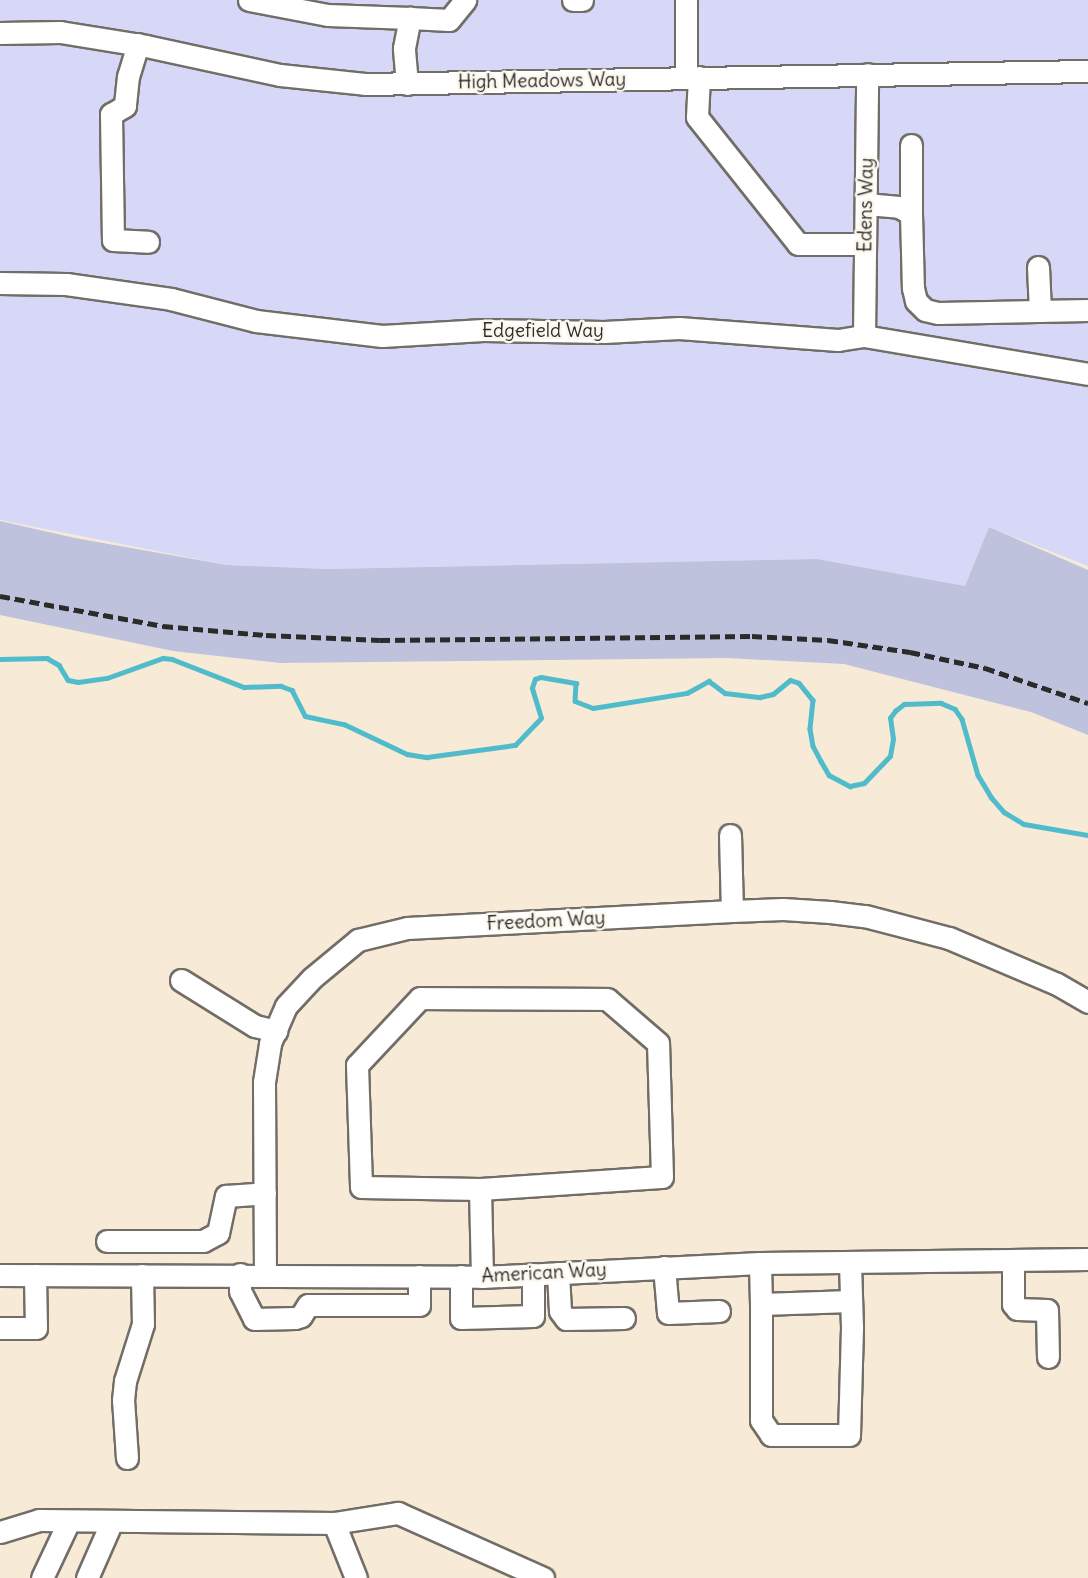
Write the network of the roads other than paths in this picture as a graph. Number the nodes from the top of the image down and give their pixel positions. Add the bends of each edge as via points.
1 (249, 0) edge
2 (465, 0) edge
3 (573, 0) edge
4 (582, 0) edge
5 (687, 0) edge
6 (410, 18) junction
7 (0, 33) edge
8 (138, 44) junction
9 (1088, 71) edge
10 (867, 74) junction
11 (693, 77) junction
12 (407, 83) junction
13 (911, 145) dead end
14 (866, 204) junction
15 (911, 214) junction
16 (148, 242) dead end
17 (865, 244) junction
18 (1038, 267) dead end
19 (0, 283) edge
20 (1088, 310) edge
21 (1040, 311) junction
22 (864, 336) junction
23 (1088, 374) edge
24 (730, 835) dead end
25 (732, 911) junction
26 (181, 981) dead end
27 (1088, 1002) edge
28 (275, 1031) junction
29 (480, 1189) junction
30 (265, 1193) junction
31 (107, 1241) dead end
32 (1088, 1259) edge
33 (1013, 1261) junction
34 (850, 1262) junction
35 (760, 1263) junction
36 (664, 1267) junction
37 (558, 1273) junction
38 (240, 1274) junction
39 (265, 1274) junction
40 (533, 1274) junction
41 (0, 1275) edge
42 (35, 1275) junction
43 (142, 1275) junction
44 (419, 1276) junction
45 (472, 1276) junction
46 (851, 1301) junction
47 (761, 1304) junction
48 (719, 1311) dead end
49 (624, 1318) dead end
50 (0, 1328) edge
51 (1048, 1357) dead end
52 (127, 1458) dead end
53 (69, 1521) junction
54 (112, 1521) junction
55 (334, 1523) junction
56 (0, 1532) edge
57 (42, 1578) edge
58 (87, 1578) edge
59 (356, 1578) edge
60 (543, 1578) edge

1 - 6 street via 328,15
2 - 6 street via 449,20
3 - 4 street
5 - 11 street
6 - 12 street via 404,48
7 - 8 street, High Meadows Way via 60,32
8 - 12 street, High Meadows Way via 280,75 365,85
8 - 16 street via 125,106 111,114 113,240
9 - 10 street, High Meadows Way
10 - 11 street, High Meadows Way
10 - 14 street, Edens Way
11 - 12 street, High Meadows Way
11 - 17 street via 697,117 798,244
13 - 15 street
14 - 15 street via 899,207
14 - 17 street, Edens Way
15 - 21 street via 913,288 916,301 925,310
17 - 22 street, Edens Way
18 - 21 street
19 - 22 street, Edgefield Way via 79,285 171,299 256,321 382,335 679,328 838,340
20 - 21 street
22 - 23 street, Edgefield Way
24 - 25 street
25 - 27 street, Freedom Way via 783,909 865,916 948,939 1057,984
25 - 28 street, Freedom Way via 407,928 358,940 286,1006
26 - 28 street via 255,1026
28 - 30 street, Freedom Way via 264,1082
29 - 29 street via 360,1187 357,1065 420,999 607,999 658,1043 662,1177
29 - 45 street
30 - 31 street via 226,1196 218,1233 203,1241
30 - 39 street, Freedom Way
32 - 33 street, American Way
33 - 34 street, American Way
33 - 51 street via 1013,1304 1017,1309 1047,1310
34 - 35 street, American Way
34 - 46 street
35 - 36 street, American Way
35 - 47 street
36 - 37 street, American Way
36 - 48 street via 668,1313
37 - 40 street, American Way
37 - 49 street via 560,1311 566,1320
38 - 39 street, American Way
38 - 43 street, American Way
38 - 44 street via 240,1290 254,1319 295,1318 308,1305 419,1305
39 - 44 street, American Way
40 - 45 street, American Way
40 - 45 street via 533,1316 461,1318
41 - 42 street, American Way
42 - 43 street, American Way
42 - 50 street via 36,1328
43 - 52 street via 143,1324 123,1400
44 - 45 street, American Way
46 - 47 street
46 - 47 street via 849,1435 822,1437 771,1435 761,1420
53 - 54 street
53 - 56 street via 39,1520
53 - 57 street
54 - 55 street
54 - 58 street
55 - 59 street
55 - 60 street via 398,1513

